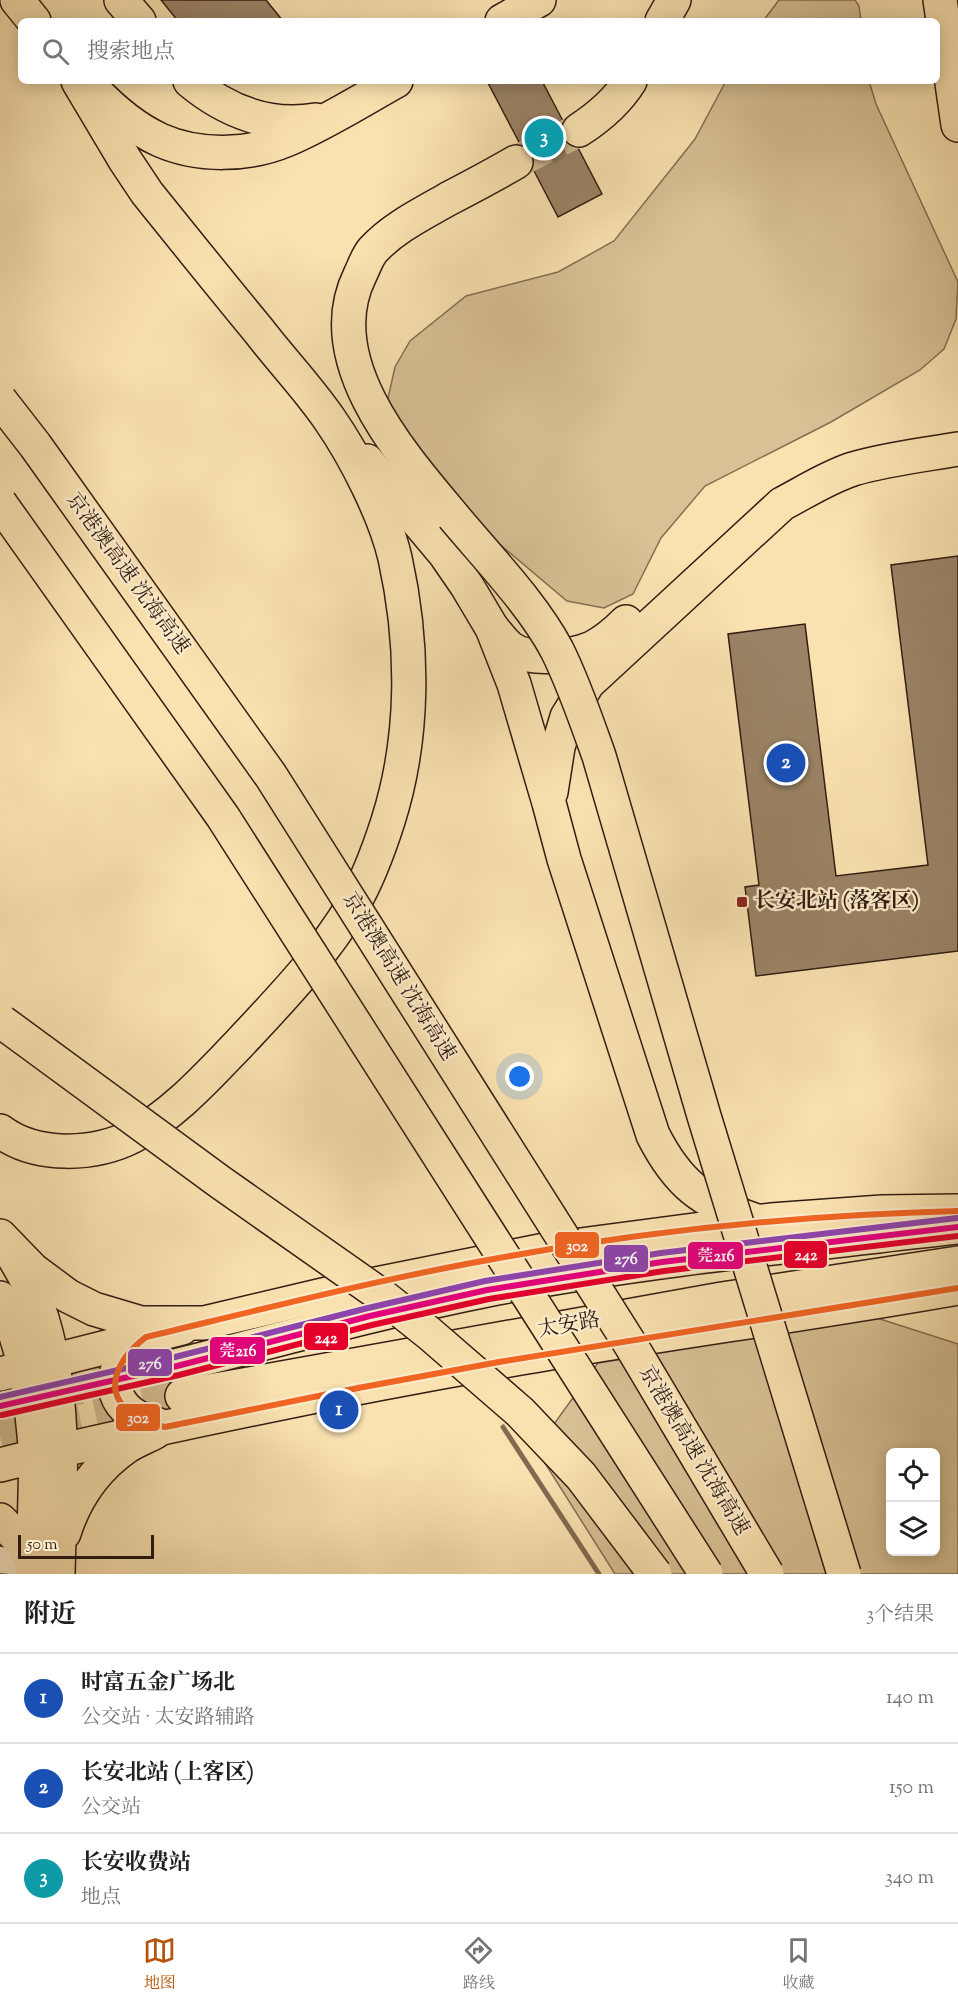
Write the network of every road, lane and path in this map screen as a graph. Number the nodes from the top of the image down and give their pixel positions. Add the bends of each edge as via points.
1 (16, 0) edge
2 (121, 0) edge
3 (539, 0) edge
4 (674, 0) edge
5 (940, 0) edge
6 (31, 18) edge
7 (136, 18) edge
8 (507, 18) edge
9 (664, 18) edge
10 (80, 84) edge
11 (89, 84) edge
12 (194, 84) edge
13 (391, 84) edge
14 (628, 84) edge
15 (332, 117) junction
16 (958, 125) edge
17 (579, 130) tunnel mouth
18 (516, 162) tunnel mouth
19 (0, 400) edge
20 (331, 421) junction
21 (958, 428) edge
22 (958, 449) edge
23 (0, 503) edge
24 (492, 628) junction
25 (549, 803) junction
26 (1, 1021) edge
27 (0, 1131) edge
28 (958, 1197) edge
29 (958, 1210) edge
30 (816, 1216) junction
31 (759, 1221) junction
32 (958, 1227) edge
33 (3, 1240) edge
34 (958, 1263) edge
35 (958, 1288) edge
36 (0, 1298) edge
37 (204, 1323) junction
38 (147, 1337) junction
39 (26, 1367) edge
40 (165, 1427) junction
41 (48, 1453) junction
42 (0, 1465) edge
43 (0, 1520) edge
44 (0, 1560) edge
45 (46, 1566) edge
46 (655, 1574) edge
47 (706, 1574) edge
48 (767, 1574) edge
49 (844, 1574) edge

1 - 6 main road
2 - 7 main road
3 - 8 main road
4 - 9 main road
5 - 16 main road
10 - 20 main road via 147,193
11 - 15 main road via 131,122 159,140 194,151 254,149 284,141
12 - 15 main road via 226,106 263,119 296,123
13 - 15 main road
14 - 17 main road via 621,96
18 - 49 main road, bridge via 396,230 371,252 353,289 348,326 354,364 370,403 406,459 531,610 556,649 579,700
19 - 48 main road, 京港澳高速 沈海高速, bridge via 271,776 632,1347
20 - 24 main road via 445,554
20 - 27 main road via 378,510 394,554 407,643 407,731 401,774 373,863 356,900 292,987 191,1093 159,1120 132,1137 102,1148 72,1152 36,1148
21 - 24 main road via 867,447 793,477 733,522 616,632 593,647 549,657 530,655 510,648
22 - 25 main road via 852,469 782,504 588,683 567,717
23 - 47 main road, bridge via 223,817
24 - 25 main road via 514,684
25 - 31 main road via 653,1135 675,1173 691,1188 710,1202
26 - 46 main road, bridge via 430,1334 520,1412 581,1476
28 - 30 main road
29 - 30 main road
30 - 31 main road
31 - 37 main road via 527,1253
32 - 34 main road, 太安路 via 715,1254 559,1277 379,1313 178,1381
33 - 37 main road via 33,1270 68,1296 94,1309 141,1323
33 - 39 main road via 33,1293
35 - 40 main road via 499,1362
36 - 39 main road
37 - 38 main road
38 - 39 main road
38 - 40 main road via 133,1345 120,1362 116,1393 131,1413
39 - 41 main road
40 - 41 main road
40 - 45 main road via 127,1446 100,1469 81,1494
41 - 42 main road
41 - 45 main road
43 - 45 main road
44 - 45 street

